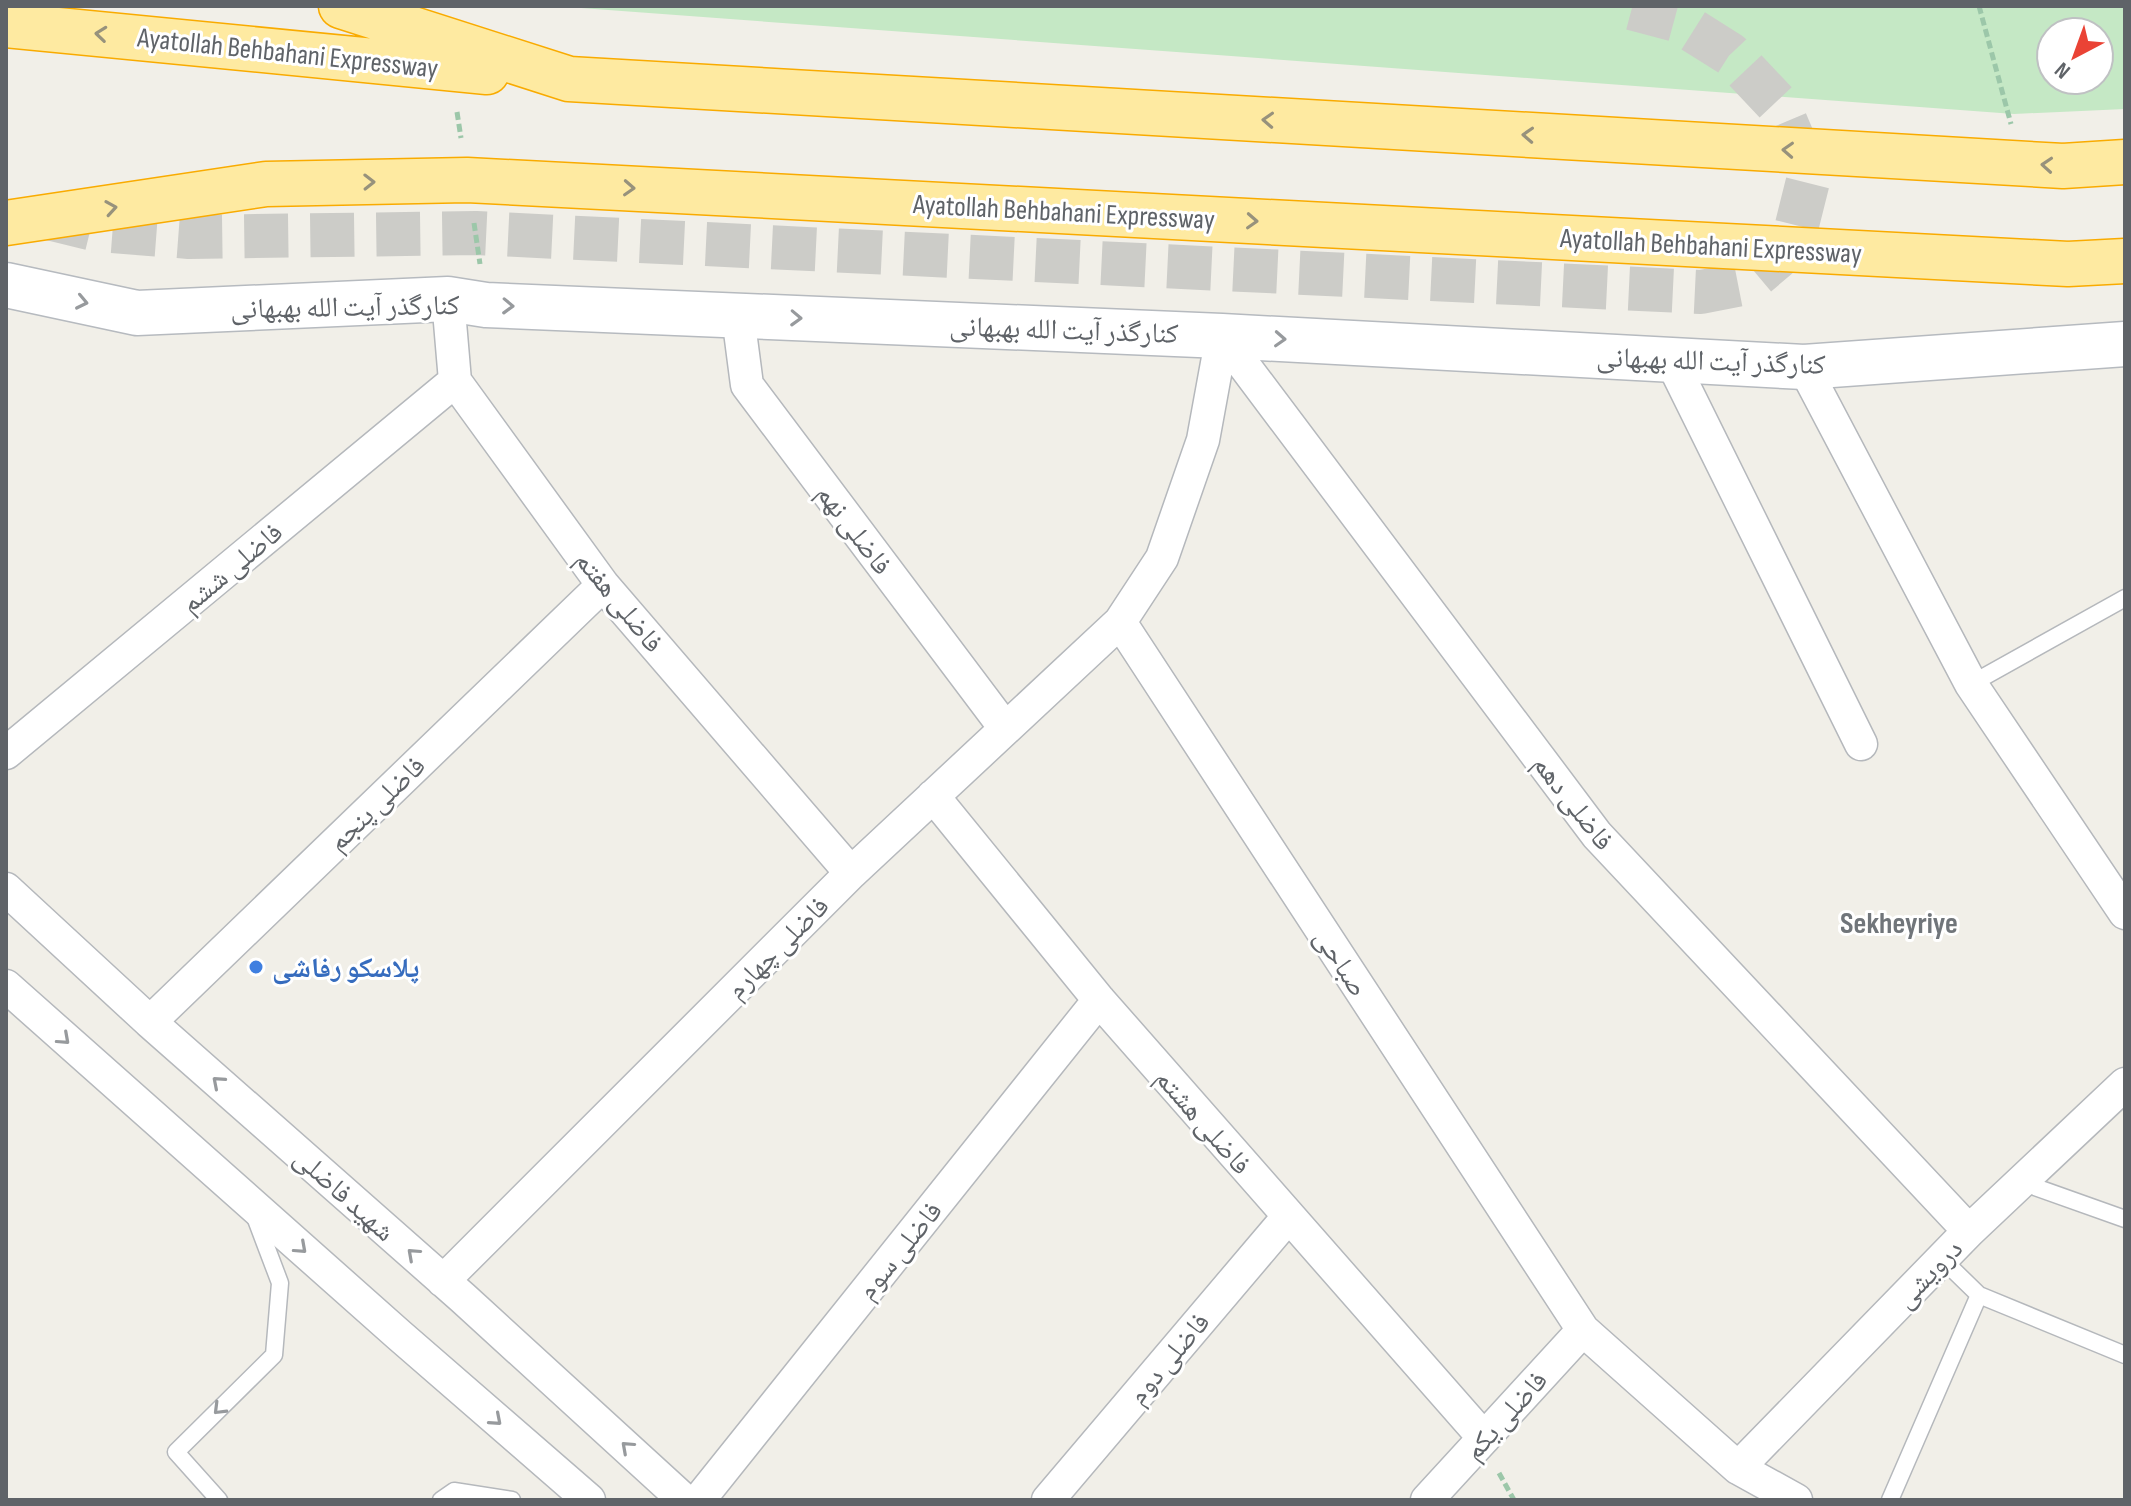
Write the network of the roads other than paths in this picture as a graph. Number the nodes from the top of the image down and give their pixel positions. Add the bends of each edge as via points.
1 (341, 6) edge
2 (6, 25) edge
3 (569, 79) junction
4 (2125, 162) edge
5 (6, 223) edge
6 (2125, 261) edge
7 (6, 285) edge
8 (448, 299) junction
9 (738, 316) junction
10 (1222, 336) junction
11 (2125, 344) edge
12 (1671, 360) junction
13 (1804, 367) junction
14 (455, 381) junction
15 (603, 585) junction
16 (2125, 598) edge
17 (1120, 622) junction
18 (1971, 684) junction
19 (1005, 728) junction
20 (1861, 744) dead end
21 (6, 753) edge
22 (933, 796) junction
23 (851, 873) junction
24 (6, 889) edge
25 (2125, 913) edge
26 (6, 986) edge
27 (1099, 1000) junction
28 (150, 1022) junction
29 (2125, 1084) edge
30 (2021, 1182) junction
31 (251, 1204) junction
32 (1288, 1217) junction
33 (2125, 1219) edge
34 (1969, 1231) junction
35 (1942, 1259) junction
36 (443, 1281) junction
37 (1979, 1295) junction
38 (1583, 1330) junction
39 (2125, 1355) edge
40 (1484, 1438) junction
41 (1738, 1468) junction
42 (219, 1500) edge
43 (441, 1500) edge
44 (512, 1500) edge
45 (589, 1500) edge
46 (684, 1500) edge
47 (699, 1500) edge
48 (1048, 1500) edge
49 (1427, 1500) edge
50 (1796, 1500) edge
51 (1890, 1500) edge

1 - 3 highway, Ayatollah Behbahani Expressway
3 -> 2 highway, Ayatollah Behbahani Expressway
4 -> 3 highway, Ayatollah Behbahani Expressway via 2063,166
5 -> 6 highway, Ayatollah Behbahani Expressway via 266,184 467,180 2068,264
7 -> 8 main road, کنارگذر آیت الله بهبهانی via 137,313
8 -> 9 main road, کنارگذر آیت الله بهبهانی
8 - 14 street
9 -> 10 main road, کنارگذر آیت الله بهبهانی
9 - 19 street, فاضلی نهم via 747,385
10 -> 12 main road, کنارگذر آیت الله بهبهانی
10 - 17 street via 1203,440 1162,558
10 - 34 street, فاضلی دهم via 1597,835
11 - 13 main road, کنارگذر آیت الله بهبهانی
12 - 13 main road, کنارگذر آیت الله بهبهانی
12 - 20 street
13 - 18 street
14 - 15 street, فاضلی هفتم
14 - 21 street, فاضلی ششم
15 - 23 street, فاضلی هفتم
15 - 28 street, فاضلی پنجم
16 - 18 lane
17 - 19 street, فاضلی چهارم
17 - 38 street, صباحی
18 - 25 street
19 - 22 street, فاضلی چهارم
22 - 23 street, فاضلی چهارم
22 - 27 street, فاضلی هشتم
23 - 36 street, فاضلی چهارم
24 - 28 street, شهید فاضلی
26 -> 31 street
27 - 32 street, فاضلی هشتم
27 - 47 street, فاضلی سوم
36 -> 28 street, شهید فاضلی
29 - 30 street, درویشی
30 - 33 lane
30 - 34 street, درویشی
31 -> 42 lane via 280,1283 274,1355 176,1452
31 -> 45 street
32 - 40 street, فاضلی هشتم
32 - 48 street, فاضلی دوم
34 - 35 street, درویشی
35 - 37 lane
35 - 41 street, درویشی
46 -> 36 street, شهید فاضلی
37 - 39 lane
37 - 51 lane
38 - 40 street, فاضلی یکم
38 - 41 street, صباحی
40 - 49 street, فاضلی یکم
41 - 50 street, صباحی
43 - 44 lane via 454,1491

